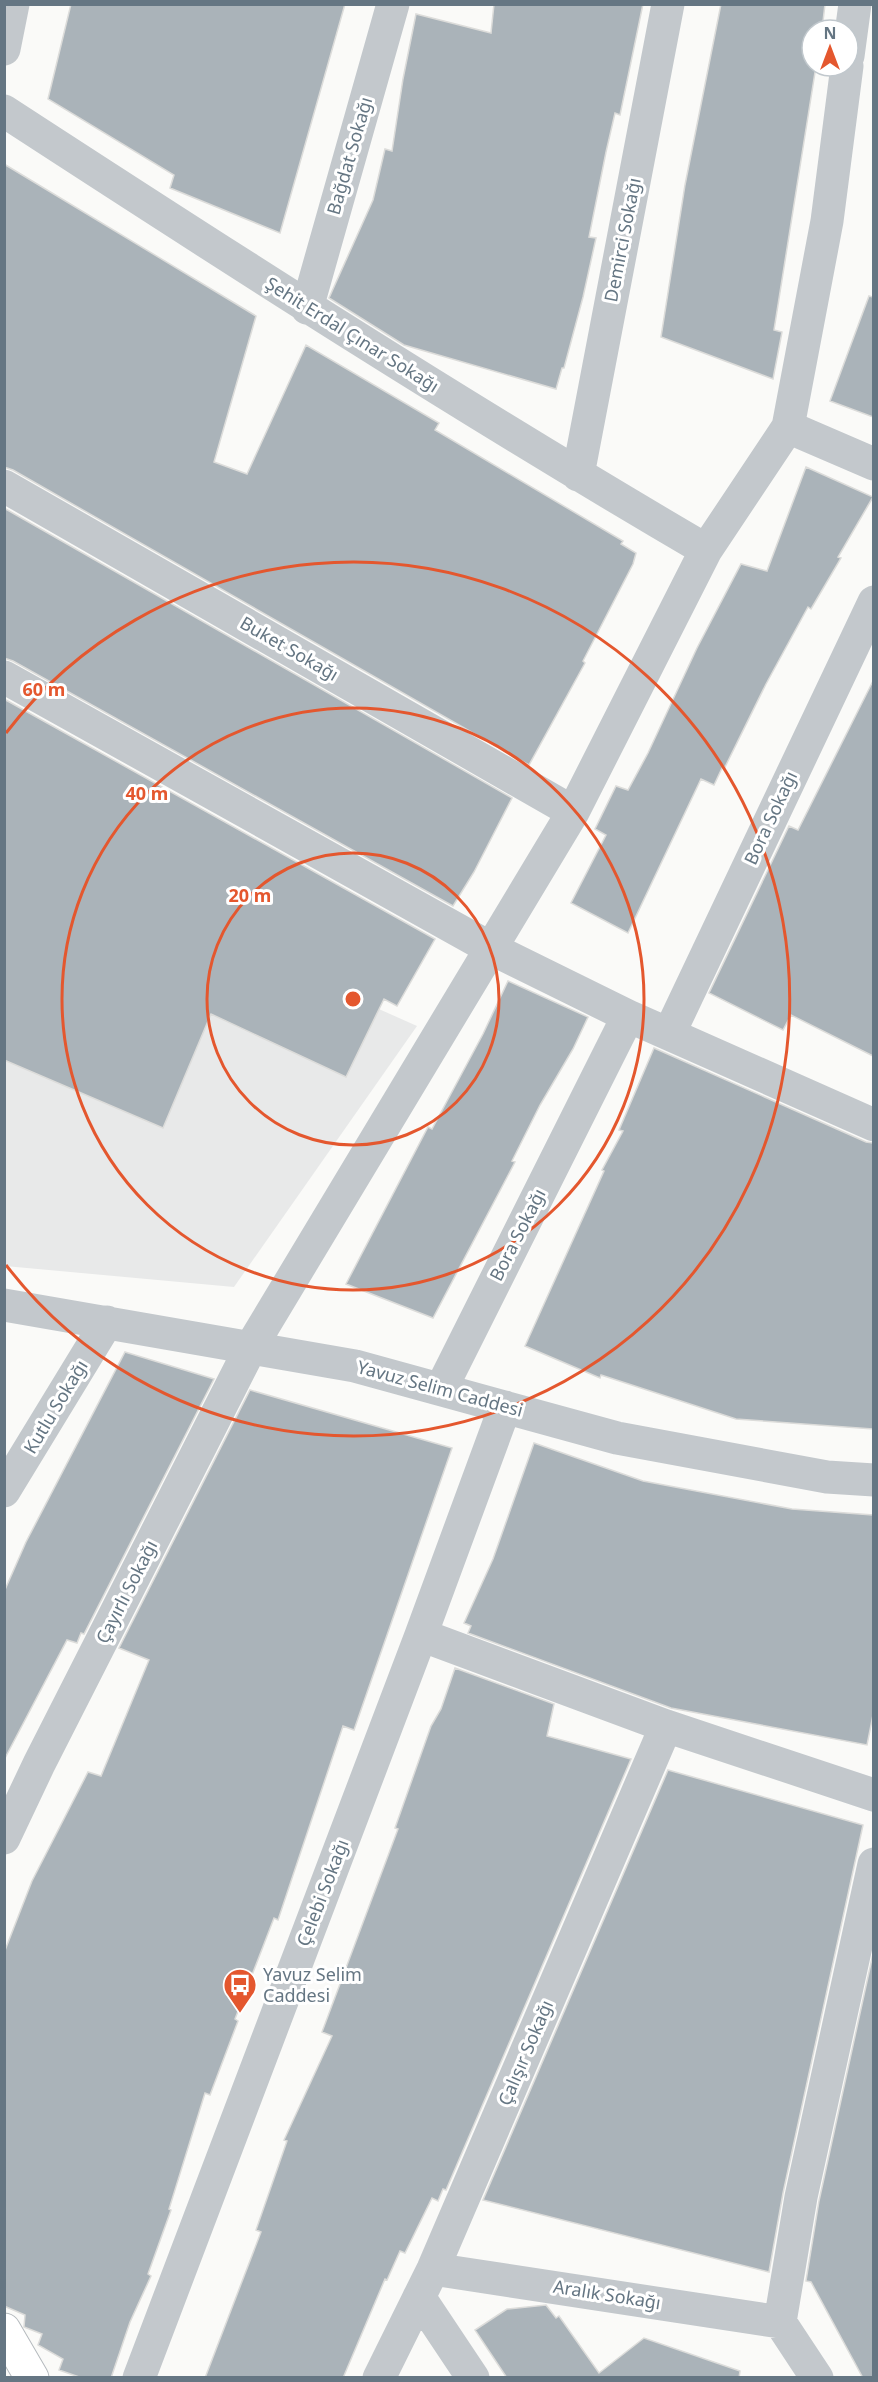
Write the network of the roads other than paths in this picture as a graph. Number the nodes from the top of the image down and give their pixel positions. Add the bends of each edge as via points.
1 (13, 4) edge
2 (393, 4) edge
3 (668, 4) edge
4 (4, 49) edge
5 (845, 78) edge
6 (4, 111) edge
7 (307, 308) junction
8 (788, 427) junction
9 (873, 464) edge
10 (578, 475) junction
11 (4, 486) edge
12 (706, 549) junction
13 (873, 602) edge
14 (4, 677) edge
15 (573, 812) junction
16 (492, 949) junction
17 (628, 1016) junction
18 (669, 1034) junction
19 (873, 1125) edge
20 (4, 1305) edge
21 (107, 1322) junction
22 (251, 1347) junction
23 (441, 1389) junction
24 (505, 1407) junction
25 (873, 1480) edge
26 (4, 1491) edge
27 (421, 1635) junction
28 (666, 1726) junction
29 (873, 1795) edge
30 (4, 1838) edge
31 (873, 1864) edge
32 (426, 2283) junction
33 (780, 2322) junction
34 (4, 2330) edge
35 (32, 2378) edge
36 (139, 2378) edge
37 (379, 2378) edge
38 (473, 2378) edge
39 (817, 2378) edge

1 - 4 street
2 - 7 street, Bağdat Sokağı
3 - 10 street, Demirci Sokağı
5 - 8 street via 827,220
6 - 7 street, Şehit Erdal Çınar Sokağı
7 - 10 street, Şehit Erdal Çınar Sokağı
8 - 9 street
8 - 12 street, Çayırlı Sokağı
10 - 12 street, Şehit Erdal Çınar Sokağı
11 - 15 street, Buket Sokağı
12 - 15 street, Çayırlı Sokağı
13 - 18 street, Bora Sokağı
14 - 16 street
15 - 16 street, Çayırlı Sokağı
16 - 17 street
16 - 22 street, Çayırlı Sokağı
17 - 18 street
17 - 23 street, Bora Sokağı
18 - 19 street
20 - 21 street, Yavuz Selim Caddesi
21 - 22 street, Yavuz Selim Caddesi
21 - 26 street, Kutlu Sokağı
22 - 23 street, Yavuz Selim Caddesi via 355,1366
22 - 30 street, Çayırlı Sokağı
23 - 24 street, Yavuz Selim Caddesi
24 - 25 street, Yavuz Selim Caddesi via 617,1438 827,1477
24 - 27 street, Çelebi Sokağı
27 - 28 street
27 - 36 street, Çelebi Sokağı
28 - 29 street
28 - 32 street, Çalışır Sokağı
31 - 33 street via 801,2197
32 - 33 street, Aralık Sokağı
32 - 37 street, Çalışır Sokağı
32 - 38 street
33 - 39 street
34 - 35 main road

